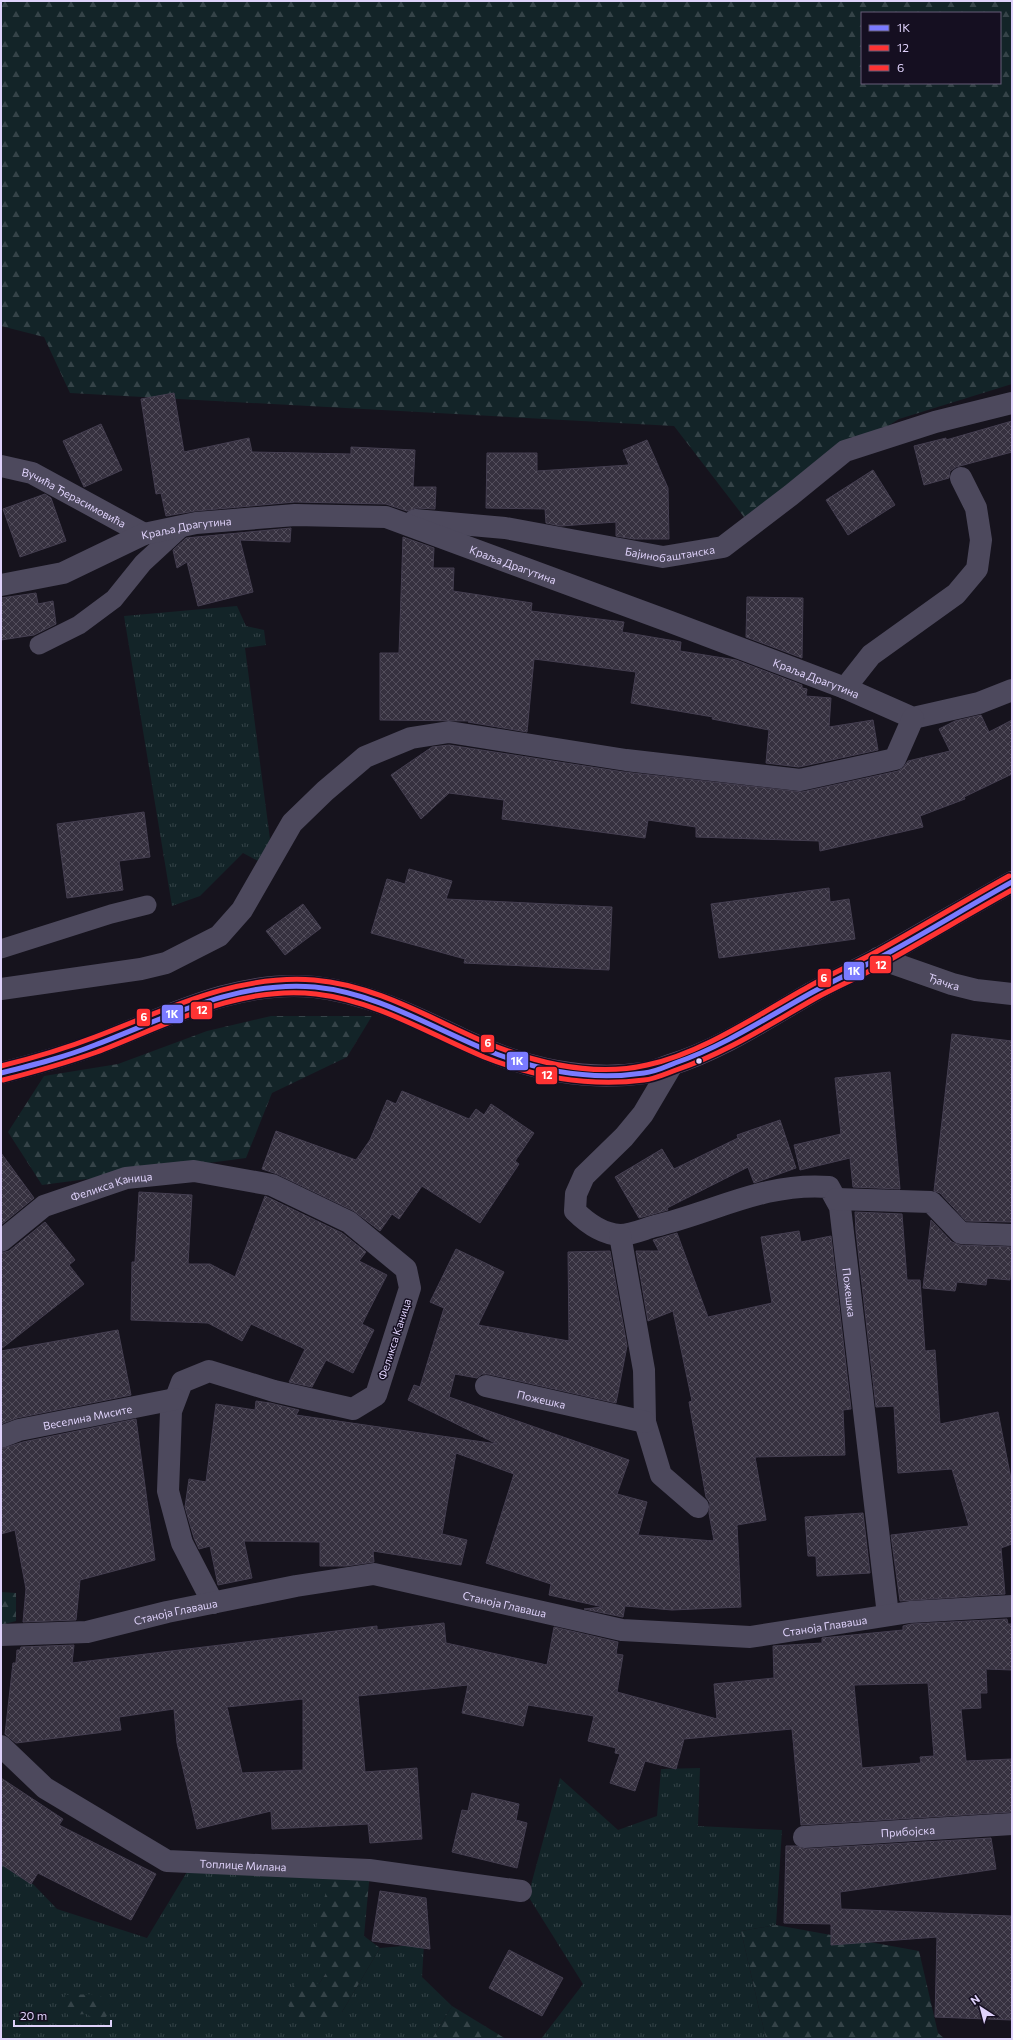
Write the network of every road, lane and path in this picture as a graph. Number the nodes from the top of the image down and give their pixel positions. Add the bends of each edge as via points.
1 (1012, 403) edge
2 (1, 466) edge
3 (961, 478) dead end
4 (386, 517) junction
5 (183, 526) junction
6 (144, 534) junction
7 (1, 585) edge
8 (39, 645) dead end
9 (845, 688) junction
10 (1012, 690) edge
11 (913, 718) junction
12 (1012, 882) edge
13 (147, 905) dead end
14 (1, 949) edge
15 (878, 958) junction
16 (1, 989) edge
17 (1012, 994) edge
18 (672, 1065) junction
19 (1, 1073) edge
20 (836, 1199) junction
21 (620, 1235) junction
22 (1012, 1235) edge
23 (1, 1241) edge
24 (486, 1386) dead end
25 (175, 1399) junction
26 (645, 1422) junction
27 (1, 1437) edge
28 (698, 1507) dead end
29 (213, 1604) junction
30 (1012, 1606) edge
31 (888, 1615) junction
32 (1, 1635) edge
33 (1, 1746) edge
34 (1012, 1824) edge
35 (804, 1837) dead end
36 (522, 1891) dead end

1 - 4 street, Бајинобаштанска via 935,422 845,451 723,547 663,557 505,528
2 - 6 street, Вучића Ђерасимовића via 32,473
3 - 9 street via 976,508 981,540 977,569 956,594 871,654
4 - 5 street, Краља Драгутина via 295,515
4 - 9 street, Краља Драгутина
5 - 6 street, Краља Драгутина
5 - 8 lane via 142,563 114,599 79,625
6 - 7 street, Краља Драгутина via 63,573
9 - 11 street, Краља Драгутина
10 - 11 street via 979,703
11 - 16 street via 895,759 800,780 626,760 449,732 411,738 365,757 292,823 242,910 219,936 166,962 141,969
12 - 15 main road
13 - 14 lane
15 - 17 street, Ђачка via 952,984
15 - 18 main road via 718,1047
18 - 19 main road via 647,1073 612,1076 565,1073 499,1055 411,1014 382,1004 329,989 292,986 219,996 169,1013 69,1054
18 - 21 street via 643,1114 624,1137 584,1176 576,1194 575,1211 586,1222 603,1231
20 - 21 street via 828,1187 807,1185 774,1190 717,1206 682,1220
20 - 22 street via 931,1202 961,1233
20 - 31 street, Пожешка via 840,1207
21 - 26 street via 644,1370
23 - 25 street, Феликса Каница via 44,1206 126,1178 194,1171 272,1185 349,1222 406,1269 410,1288 376,1395 353,1409 274,1391 209,1371 182,1382
24 - 26 street, Пожешка
25 - 27 street, Веселина Мисите via 19,1430
25 - 29 street, Феликса Каница via 170,1410 168,1491 182,1543
26 - 28 street via 661,1475
29 - 31 street, Станоја Главаша via 296,1586 374,1574 622,1630 750,1637
29 - 32 street, Станоја Главаша via 167,1612 88,1632
30 - 31 street, Станоја Главаша
33 - 36 street, Топлице Милана via 45,1788 167,1861 369,1870
34 - 35 street, Прибојска

